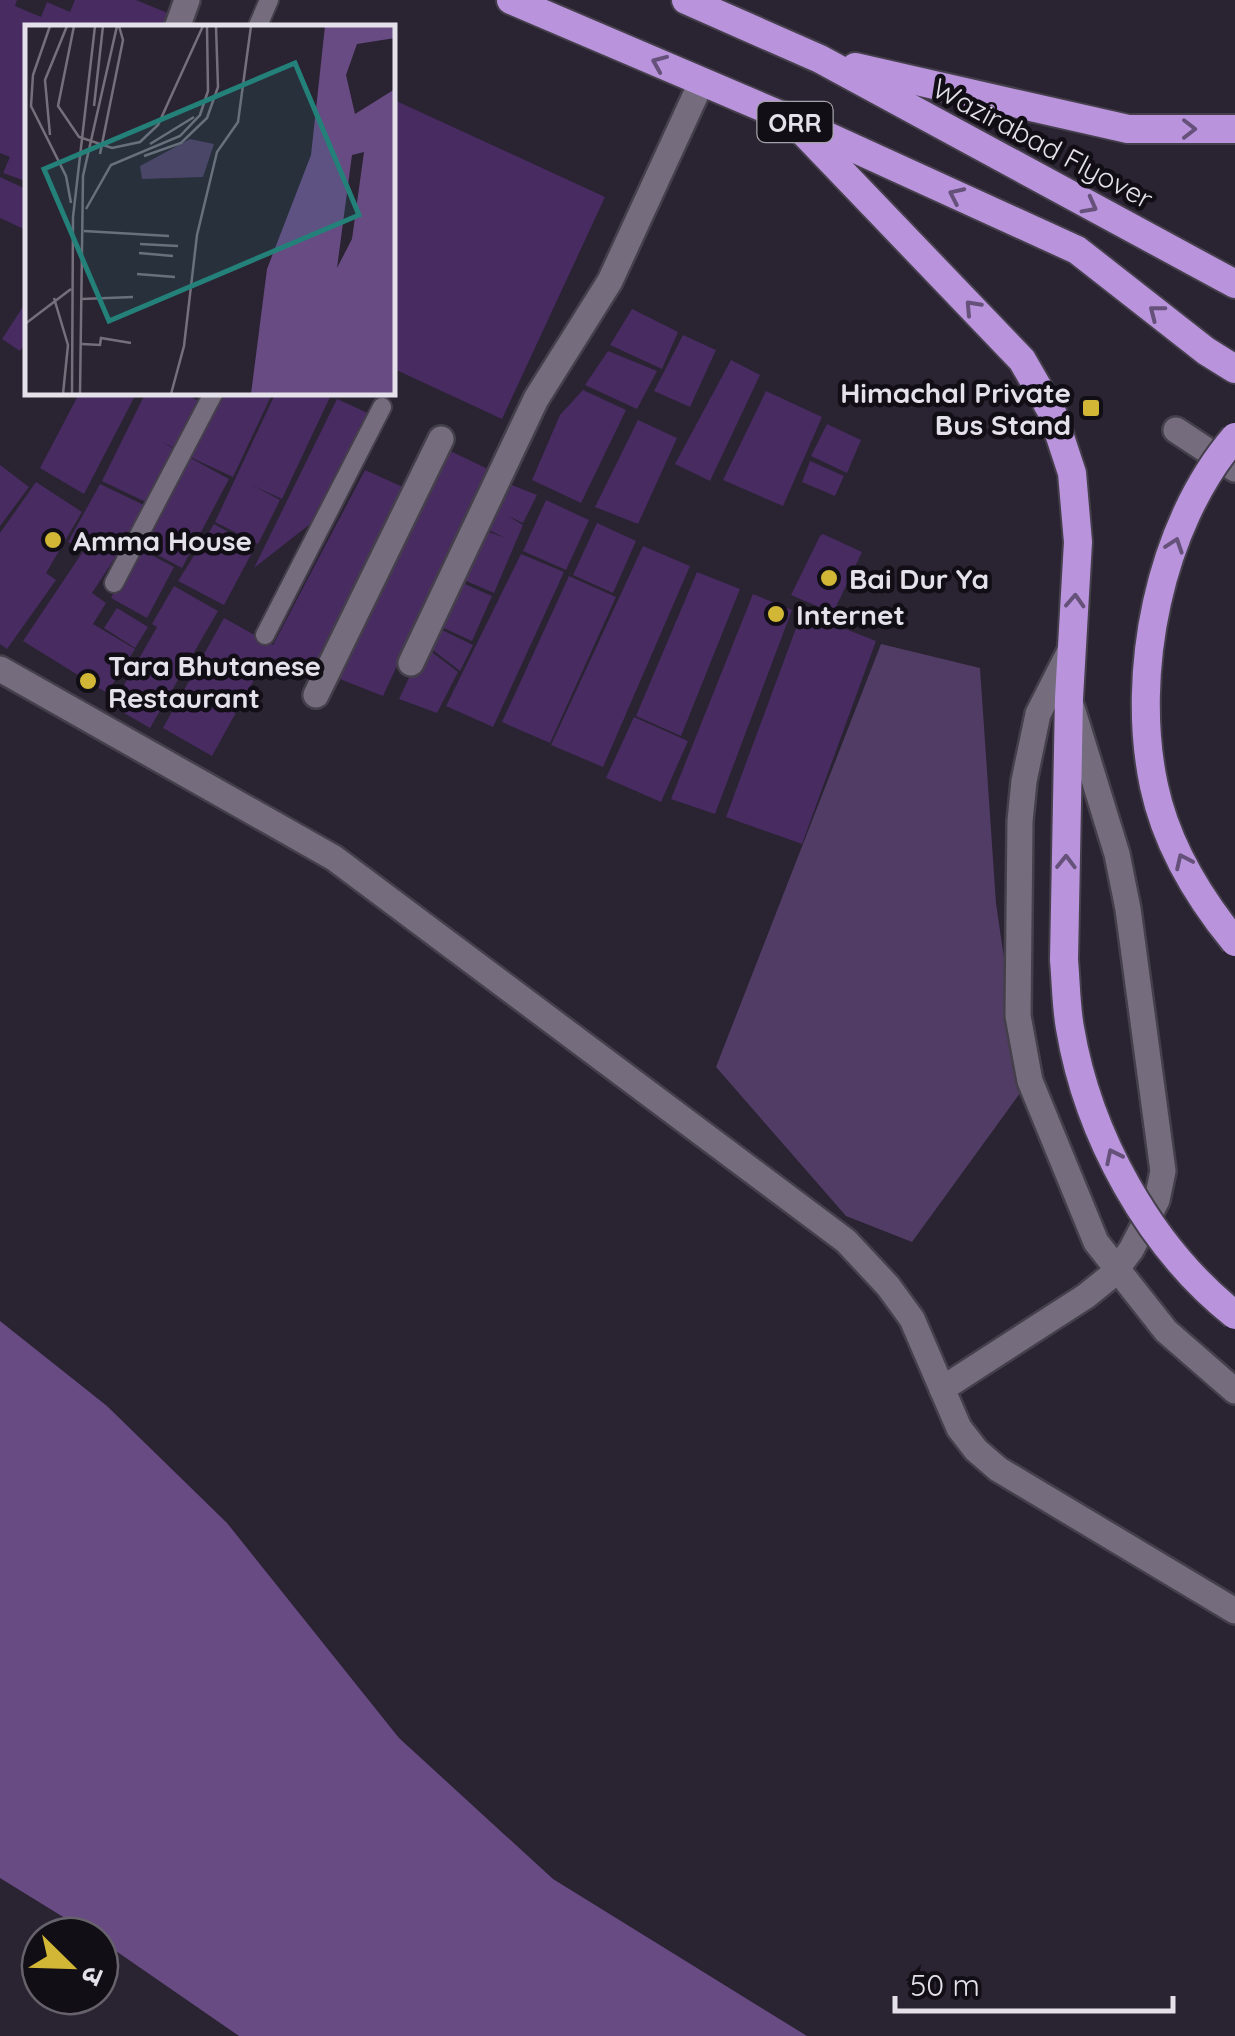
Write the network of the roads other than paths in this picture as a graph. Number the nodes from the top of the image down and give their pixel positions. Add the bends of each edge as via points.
1 (188, 0) edge
2 (269, 0) edge
3 (511, 0) edge
4 (686, 0) edge
5 (178, 25) edge
6 (258, 25) edge
7 (820, 60) junction
8 (702, 81) junction
9 (792, 120) junction
10 (1235, 129) edge
11 (1235, 284) edge
12 (1235, 369) edge
13 (212, 395) edge
14 (382, 407) dead end
15 (1176, 430) dead end
16 (1235, 437) edge
17 (441, 440) dead end
18 (1235, 469) edge
19 (114, 583) dead end
20 (264, 635) dead end
21 (1072, 646) junction
22 (412, 663) dead end
23 (0, 669) edge
24 (316, 695) dead end
25 (1069, 698) junction
26 (1235, 942) edge
27 (1116, 1270) junction
28 (1235, 1315) edge
29 (942, 1390) junction
30 (1235, 1392) edge
31 (1235, 1611) edge

1 - 5 street
2 - 6 lane
8 -> 3 highway, ORR
4 - 7 highway, ORR
7 -> 10 highway, ORR via 1128,129
7 -> 11 highway, Wazirabad Flyover / ORR
8 - 9 highway, ORR
8 - 22 street via 610,281 536,399
12 -> 9 highway, ORR via 1076,250
21 -> 9 highway via 1078,542 1072,474 1052,412 1022,360
13 - 19 lane
14 - 20 lane
15 - 18 street
26 -> 16 highway, bridge via 1183,862 1154,788 1146,686 1150,636 1180,528
17 - 24 street
21 - 25 highway
21 - 27 street via 1038,714 1028,752 1020,821 1018,1016 1030,1081 1082,1216
23 - 29 street via 334,858 846,1240 912,1319
25 - 27 street via 1117,854 1160,1134 1157,1200
28 -> 25 highway, bridge via 1187,1270 1128,1186 1084,1083 1070,1029 1064,960
27 - 29 street
27 - 30 street via 1166,1332
29 - 31 street via 959,1428 998,1469

